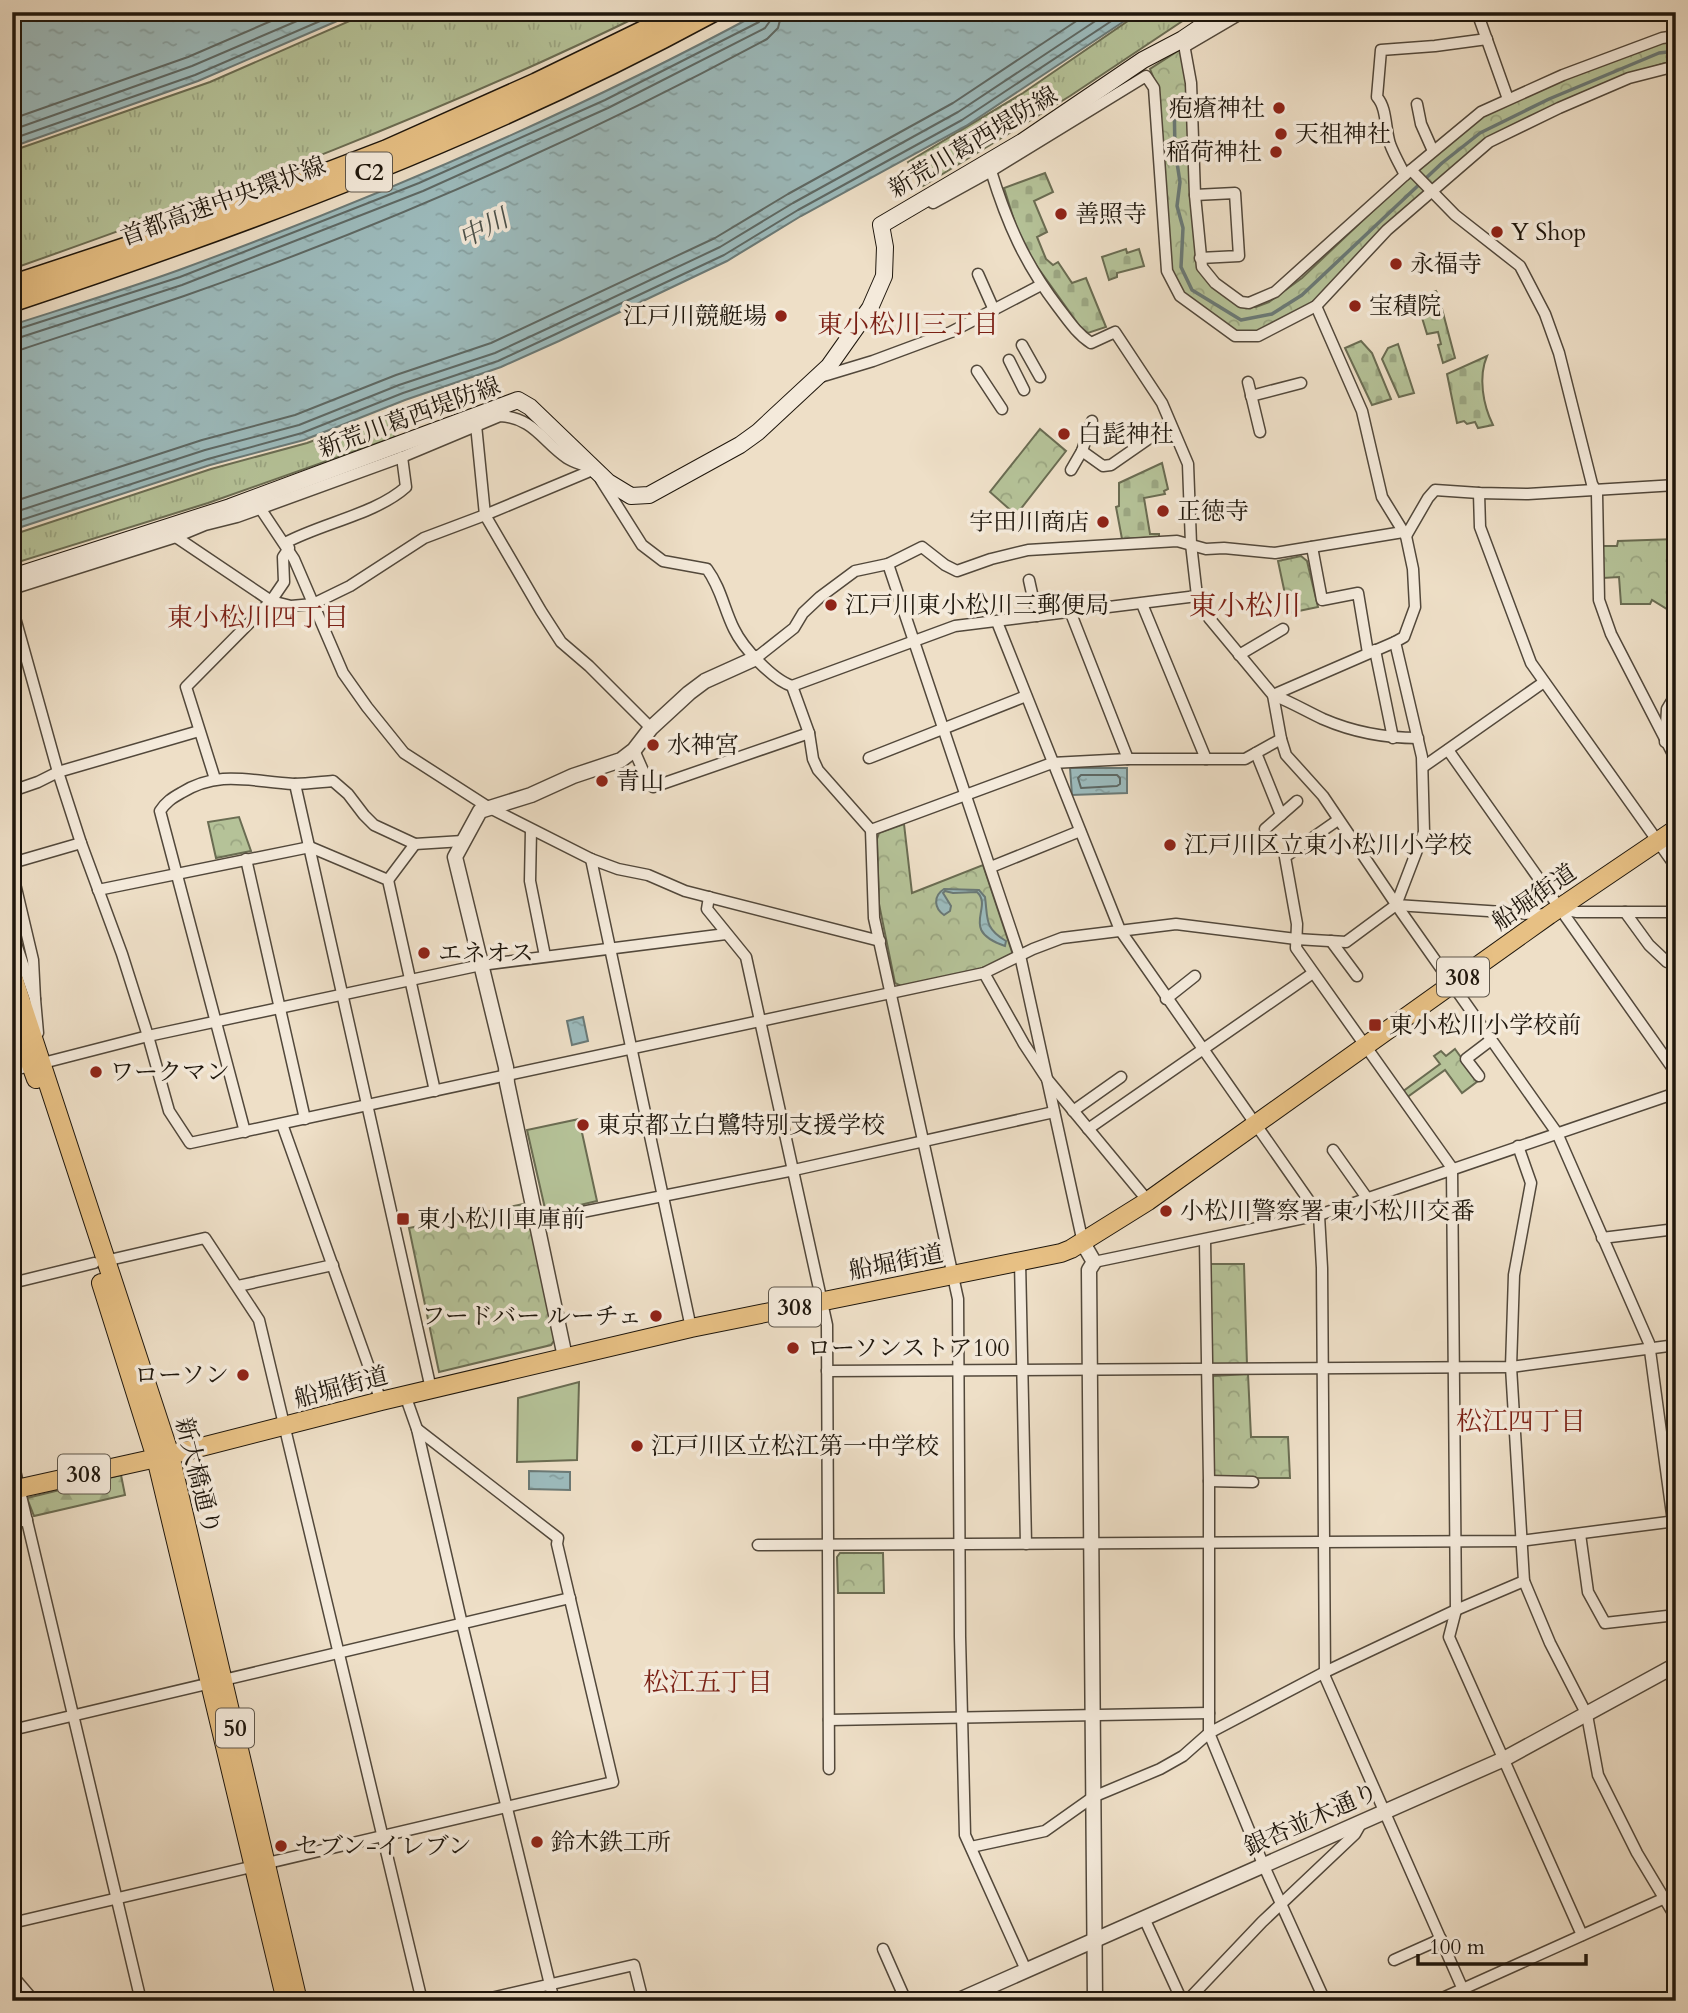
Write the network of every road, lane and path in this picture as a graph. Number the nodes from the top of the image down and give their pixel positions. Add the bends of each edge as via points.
1 (682, 12) edge
2 (713, 12) edge
3 (1223, 12) edge
4 (1244, 12) edge
5 (1477, 12) edge
6 (1676, 36) edge
7 (1487, 39) junction
8 (1184, 42) junction
9 (1676, 66) edge
10 (1508, 99) junction
11 (1417, 104) dead end
12 (1042, 134) junction
13 (1433, 151) junction
14 (991, 171) junction
15 (1411, 174) junction
16 (1428, 190) junction
17 (1195, 195) junction
18 (881, 232) junction
19 (1200, 258) junction
20 (978, 274) dead end
21 (12, 285) edge
22 (1041, 285) junction
23 (12, 302) edge
24 (1316, 306) junction
25 (994, 310) junction
26 (1022, 345) dead end
27 (1009, 360) dead end
28 (977, 370) dead end
29 (1040, 377) dead end
30 (817, 378) junction
31 (1248, 382) dead end
32 (1301, 383) dead end
33 (1024, 390) dead end
34 (1251, 396) junction
35 (1002, 409) dead end
36 (1092, 421) dead end
37 (1170, 424) junction
38 (476, 425) junction
39 (1260, 432) dead end
40 (1082, 451) junction
41 (402, 457) junction
42 (595, 469) junction
43 (1071, 470) dead end
44 (1676, 485) edge
45 (1595, 489) junction
46 (1479, 494) junction
47 (260, 508) junction
48 (485, 515) junction
49 (204, 521) junction
50 (1405, 534) junction
51 (176, 537) junction
52 (1191, 544) junction
53 (287, 546) junction
54 (1312, 547) junction
55 (888, 564) junction
56 (12, 576) edge
57 (1029, 580) dead end
58 (12, 589) edge
59 (1676, 592) edge
60 (1197, 596) junction
61 (271, 601) junction
62 (313, 604) junction
63 (1142, 604) junction
64 (12, 607) edge
65 (1070, 611) junction
66 (1676, 613) edge
67 (1037, 616) junction
68 (997, 622) junction
69 (1283, 629) dead end
70 (913, 640) junction
71 (1395, 642) junction
72 (1372, 651) junction
73 (1239, 655) junction
74 (756, 658) junction
75 (1544, 682) junction
76 (792, 686) junction
77 (1676, 694) edge
78 (1273, 695) junction
79 (1026, 696) junction
80 (943, 728) junction
81 (651, 729) junction
82 (200, 731) junction
83 (809, 733) junction
84 (1393, 738) junction
85 (1418, 738) junction
86 (1281, 739) junction
87 (1665, 743) junction
88 (634, 750) junction
89 (1448, 750) junction
90 (1256, 752) junction
91 (869, 758) dead end
92 (1128, 759) junction
93 (1206, 759) junction
94 (1676, 760) edge
95 (1052, 762) junction
96 (1423, 768) junction
97 (58, 772) junction
98 (215, 779) junction
99 (295, 784) junction
100 (12, 791) edge
101 (965, 794) junction
102 (1297, 801) dead end
103 (488, 807) junction
104 (1281, 815) junction
105 (1338, 820) junction
106 (1676, 829) edge
107 (531, 830) junction
108 (871, 830) junction
109 (1265, 830) dead end
110 (1080, 831) junction
111 (463, 841) junction
112 (1657, 842) junction
113 (81, 843) junction
114 (415, 844) junction
115 (310, 847) junction
116 (246, 859) junction
117 (591, 859) junction
118 (12, 863) edge
119 (991, 867) junction
120 (1676, 867) edge
121 (12, 871) edge
122 (177, 873) junction
123 (388, 880) junction
124 (98, 890) junction
125 (709, 897) junction
126 (1396, 905) junction
127 (1554, 911) junction
128 (1625, 912) junction
129 (1676, 912) edge
130 (1120, 930) junction
131 (12, 932) edge
132 (726, 934) junction
133 (1296, 939) junction
134 (880, 941) junction
135 (1331, 941) junction
136 (611, 948) junction
137 (545, 956) junction
138 (1020, 956) junction
139 (1667, 962) dead end
140 (481, 965) junction
141 (984, 973) junction
142 (1314, 973) junction
143 (1195, 976) dead end
144 (1357, 976) dead end
145 (13, 977) edge
146 (410, 979) junction
147 (1452, 985) junction
148 (344, 994) junction
149 (892, 994) junction
150 (35, 999) junction
151 (1166, 999) junction
152 (280, 1008) junction
153 (12, 1013) edge
154 (216, 1021) junction
155 (761, 1022) junction
156 (12, 1030) edge
157 (148, 1036) junction
158 (1491, 1040) junction
159 (1366, 1046) junction
160 (633, 1049) junction
161 (1202, 1049) junction
162 (35, 1060) junction
163 (12, 1070) edge
164 (1676, 1073) edge
165 (507, 1075) junction
166 (1479, 1076) dead end
167 (1121, 1077) dead end
168 (1047, 1079) junction
169 (435, 1091) junction
170 (1676, 1093) edge
171 (369, 1105) junction
172 (1073, 1111) junction
173 (1054, 1112) junction
174 (305, 1119) junction
175 (282, 1124) junction
176 (1256, 1124) junction
177 (1088, 1129) junction
178 (245, 1132) junction
179 (1557, 1133) junction
180 (923, 1140) junction
181 (1518, 1146) junction
182 (1333, 1150) dead end
183 (1452, 1168) junction
184 (794, 1170) junction
185 (663, 1195) junction
186 (1367, 1198) junction
187 (1148, 1201) junction
188 (1318, 1214) junction
189 (537, 1222) junction
190 (1676, 1229) edge
191 (1602, 1238) junction
192 (1205, 1240) junction
193 (1083, 1243) junction
194 (1020, 1261) junction
195 (100, 1262) junction
196 (1094, 1262) junction
197 (333, 1265) junction
198 (953, 1275) junction
199 (12, 1283) edge
200 (238, 1286) junction
201 (821, 1302) junction
202 (691, 1328) junction
203 (1676, 1345) edge
204 (1650, 1348) junction
205 (565, 1357) junction
206 (1511, 1367) junction
207 (1322, 1368) junction
208 (1454, 1368) junction
209 (958, 1370) junction
210 (1024, 1370) junction
211 (1207, 1370) junction
212 (827, 1371) junction
213 (1090, 1371) junction
214 (431, 1389) junction
215 (405, 1395) junction
216 (381, 1401) junction
217 (283, 1427) junction
218 (417, 1429) junction
219 (163, 1457) junction
220 (12, 1458) edge
221 (1209, 1481) junction
222 (1253, 1482) dead end
223 (16, 1489) edge
224 (27, 1520) junction
225 (1674, 1521) edge
226 (12, 1523) edge
227 (1580, 1534) junction
228 (1455, 1539) junction
229 (1323, 1541) junction
230 (1520, 1541) junction
231 (959, 1543) junction
232 (1208, 1543) junction
233 (1026, 1544) junction
234 (1092, 1544) junction
235 (1676, 1544) edge
236 (758, 1545) dead end
237 (829, 1545) junction
238 (1524, 1581) junction
239 (570, 1598) junction
240 (1456, 1610) junction
241 (1676, 1615) edge
242 (462, 1623) junction
243 (337, 1653) junction
244 (1676, 1665) edge
245 (1325, 1672) junction
246 (217, 1682) junction
247 (1209, 1713) junction
248 (1587, 1715) junction
249 (74, 1716) junction
250 (1092, 1717) junction
251 (961, 1718) junction
252 (829, 1720) junction
253 (12, 1730) edge
254 (1209, 1733) junction
255 (1504, 1759) junction
256 (829, 1769) dead end
257 (1093, 1797) junction
258 (506, 1808) junction
259 (1384, 1812) junction
260 (1363, 1820) junction
261 (383, 1836) junction
262 (971, 1847) junction
263 (1263, 1864) junction
264 (260, 1866) junction
265 (1676, 1893) edge
266 (1664, 1899) junction
267 (117, 1900) junction
268 (1282, 1904) junction
269 (1144, 1918) junction
270 (1676, 1918) edge
271 (12, 1923) edge
272 (1582, 1935) junction
273 (1441, 1939) junction
274 (1094, 1940) junction
275 (883, 1949) dead end
276 (1394, 1960) dead end
277 (1026, 1970) junction
278 (12, 1975) edge
279 (550, 1984) junction
280 (1459, 1990) junction
281 (34, 2001) edge
282 (141, 2001) edge
283 (286, 2001) edge
284 (298, 2001) edge
285 (422, 2001) edge
286 (478, 2001) edge
287 (554, 2001) edge
288 (643, 2001) edge
289 (906, 2001) edge
290 (957, 2001) edge
291 (1095, 2001) edge
292 (1184, 2001) edge
293 (1325, 2001) edge
294 (1436, 2001) edge
295 (1468, 2001) edge

1 - 21 highway, 首都高速中央環状線 / C2 via 386,150 166,234
2 - 23 highway, 首都高速中央環状線 / C2 via 549,93 391,163 210,234
3 - 8 main road, 新荒川葛西堤防線
4 - 8 street
5 - 7 street
6 - 10 street
7 - 10 street
7 - 15 street via 1381,50 1377,97 1390,143
8 - 12 main road, 新荒川葛西堤防線 via 1143,60
8 - 17 street via 1191,83
9 - 16 street via 1629,78 1489,142
10 - 13 street via 1481,112
11 - 13 street
12 - 14 street
12 - 18 main road, 新荒川葛西堤防線 via 881,225
12 - 24 street via 1146,76 1154,88 1167,271 1181,296 1236,336 1244,337 1258,336
13 - 15 street
14 - 18 street
14 - 22 street via 1011,232
15 - 16 street
15 - 19 street via 1275,292 1249,303 1215,283
16 - 24 street
16 - 45 street via 1520,266 1559,353
17 - 19 street
17 - 19 street via 1236,193 1239,256
18 - 30 main road, 新荒川葛西堤防線 via 885,263 880,289 839,354
20 - 25 street
22 - 25 street
22 - 37 street via 1080,336 1091,343 1115,332 1162,403
24 - 50 street via 1362,411 1382,497
25 - 30 street via 951,332
26 - 29 street
27 - 33 street
28 - 35 street
30 - 42 main road, 新荒川葛西堤防線 via 740,445 649,495 631,496
31 - 34 street
32 - 34 street
34 - 39 street
36 - 40 street
37 - 40 street via 1111,465 1103,466
37 - 52 street via 1190,474
38 - 41 street
38 - 42 street via 500,416 516,417 569,459
38 - 48 street
40 - 43 street
41 - 47 street
41 - 53 street via 406,487 393,498 301,534
42 - 48 street
42 - 49 main road, 新荒川葛西堤防線 via 517,400
42 - 74 street via 642,545 663,561 707,569 717,583 734,631
44 - 45 street
45 - 46 street
45 - 87 street via 1599,600
46 - 50 street via 1436,490
46 - 75 street via 1480,527 1531,663
47 - 49 street
47 - 53 street
48 - 62 street via 424,538
48 - 81 street via 561,642
49 - 51 street
49 - 56 main road, 新荒川葛西堤防線
50 - 54 street
50 - 71 street via 1415,607 1404,637
51 - 58 street
51 - 61 street
52 - 54 street via 1275,554
52 - 55 street via 1167,541 1028,550 957,571 922,547
52 - 60 street
53 - 61 street via 284,582
53 - 62 street
54 - 72 street via 1322,600 1358,593
55 - 70 street
55 - 74 street via 855,570
57 - 67 street
59 - 66 street
60 - 63 street
60 - 73 street
61 - 62 street via 291,606
61 - 82 street via 186,687
62 - 103 street via 343,673 404,753
63 - 65 street
63 - 93 street
64 - 97 street
65 - 67 street
65 - 92 street
67 - 68 street
68 - 70 street via 955,626
68 - 79 street
69 - 73 street
70 - 76 street
70 - 80 street
71 - 72 street
71 - 85 street
72 - 78 street
72 - 84 street
73 - 78 street
74 - 76 street via 779,682
74 - 81 street via 705,681
75 - 89 street
75 - 112 street
76 - 83 street
77 - 87 street via 1667,709
78 - 84 street via 1323,719
78 - 86 street
79 - 80 street
79 - 95 street
80 - 91 street
80 - 101 street
81 - 88 street
82 - 97 street
82 - 98 street
83 - 88 street via 653,787
83 - 108 street via 818,770
84 - 85 street
85 - 96 street
86 - 90 street
86 - 105 street via 1286,755
87 - 94 street
88 - 103 street via 621,760
89 - 96 street
89 - 127 street
90 - 93 street via 1245,759
90 - 104 street
92 - 93 street
92 - 95 street
95 - 101 street
95 - 110 street
96 - 126 street via 1424,832
97 - 100 street
97 - 113 street
98 - 99 street
98 - 122 street via 183,792 160,811
99 - 114 street via 333,780 374,825
99 - 115 street
101 - 108 street
101 - 119 street
102 - 104 street
103 - 107 street
103 - 111 street via 480,811
104 - 109 street
105 - 126 street
105 - 133 street via 1285,857
106 - 112 main road, 船堀街道 / 308
107 - 117 street
107 - 137 street via 530,881
108 - 134 street via 874,918
110 - 119 street
110 - 130 street
111 - 114 street
111 - 140 street via 455,857
112 - 120 street
112 - 127 main road, 船堀街道 / 308
113 - 118 street
113 - 124 street
114 - 123 street
115 - 116 street
115 - 123 street
115 - 148 street
116 - 122 street
116 - 152 street
117 - 125 street
117 - 136 street
119 - 138 street
121 - 150 street via 33,960
122 - 124 street
122 - 154 street
123 - 146 street
124 - 157 street
125 - 132 street via 707,909
125 - 134 street
126 - 127 street
126 - 135 street via 1346,942
126 - 147 street
127 - 128 street
127 - 147 main road, 船堀街道 / 308
127 - 164 street
128 - 129 street
128 - 139 street
130 - 133 street via 1175,925
130 - 138 street via 1062,938
130 - 151 street
131 - 150 street
132 - 136 street
132 - 155 street via 746,957
133 - 135 street
133 - 142 street via 1296,948
134 - 149 street
135 - 144 street
136 - 137 street
136 - 160 street
137 - 140 street
138 - 141 street
138 - 168 street
140 - 146 street
140 - 165 street
141 - 149 street
141 - 168 street
142 - 159 street
142 - 161 street
143 - 151 street
145 - 162 main road, 新大橋通り / 50
146 - 148 street
146 - 169 street
147 - 158 street
147 - 159 main road, 船堀街道 / 308
148 - 152 street
148 - 171 street
149 - 155 street
149 - 180 street
150 - 162 street
151 - 161 street
152 - 154 street
152 - 174 street
153 - 162 main road, 新大橋通り / 50
154 - 157 street
154 - 178 street
155 - 160 street
155 - 184 street
156 - 162 street
157 - 162 street
157 - 178 street via 169,1111 190,1143
158 - 166 street via 1466,1059
158 - 179 street
159 - 176 main road, 船堀街道 / 308
159 - 183 street
160 - 165 street
160 - 185 street
161 - 176 street
161 - 177 street
162 - 163 street
162 - 195 main road, 新大橋通り / 50
165 - 169 street
165 - 189 street
167 - 172 street
168 - 172 street
168 - 173 street
169 - 171 street
170 - 179 street
171 - 174 street
171 - 214 street
172 - 177 street
173 - 180 street
173 - 193 street
174 - 175 street
175 - 178 street
175 - 197 street
176 - 187 main road, 船堀街道 / 308
176 - 188 street
177 - 187 street
179 - 181 street
179 - 191 street
180 - 184 street
180 - 198 street
181 - 183 street
181 - 206 street via 1531,1183 1514,1275
182 - 186 street
183 - 186 street
183 - 208 street
184 - 185 street
184 - 201 street
185 - 189 street
185 - 202 street
186 - 188 street
187 - 193 main road, 船堀街道 / 308
188 - 192 street
188 - 207 street
189 - 205 street
190 - 191 street
191 - 204 street
192 - 196 street
192 - 211 street
193 - 194 main road, 船堀街道 / 308
193 - 196 street
194 - 198 main road, 船堀街道 / 308
194 - 210 street
195 - 199 street
195 - 200 street via 205,1238
195 - 219 main road, 新大橋通り / 50
196 - 213 street via 1088,1270
197 - 200 street
197 - 216 street
198 - 201 main road, 船堀街道 / 308
198 - 209 street via 958,1299
200 - 217 street via 259,1320
201 - 202 main road, 船堀街道 / 308
201 - 212 street via 827,1325
202 - 205 main road, 船堀街道 / 308
203 - 204 street
204 - 206 street
204 - 225 street
205 - 214 main road, 船堀街道 / 308
206 - 208 street
206 - 230 street
207 - 208 street
207 - 211 street
207 - 229 street
208 - 228 street
209 - 210 street
209 - 212 street
209 - 231 street
210 - 213 street
210 - 233 street
211 - 213 street
211 - 221 street
212 - 237 street
213 - 234 street
214 - 215 main road, 船堀街道 / 308
215 - 216 main road, 船堀街道 / 308
215 - 218 street
216 - 217 main road, 船堀街道 / 308
217 - 219 main road, 船堀街道 / 308
217 - 243 street
218 - 239 street via 558,1538
218 - 242 street
219 - 223 main road, 船堀街道 / 308
219 - 246 main road, 新大橋通り / 50
220 - 223 street
221 - 222 street
221 - 232 street
223 - 224 street
224 - 226 street
224 - 249 street
225 - 227 street
225 - 235 street
227 - 230 street
227 - 241 street via 1588,1592 1605,1623
228 - 229 street
228 - 230 street
228 - 240 street
229 - 232 street
229 - 245 street
230 - 238 street
231 - 233 street
231 - 237 street
231 - 251 street
232 - 234 street
232 - 247 street
233 - 234 street
234 - 250 street
236 - 237 street
237 - 252 street
238 - 240 street
238 - 248 street
239 - 242 street
239 - 258 street via 613,1782
240 - 245 street
240 - 255 street via 1449,1637
242 - 243 street
242 - 258 street
243 - 246 street
243 - 261 street
244 - 248 street, 銀杏並木通り
245 - 254 street
245 - 259 street
246 - 249 street
246 - 264 main road, 新大橋通り / 50
247 - 250 street
247 - 254 street
248 - 255 street, 銀杏並木通り
248 - 266 street via 1598,1775
249 - 253 street
249 - 267 street
250 - 251 street
250 - 257 street
251 - 252 street
251 - 262 street via 965,1835
252 - 256 street
254 - 257 street via 1160,1769
254 - 263 street
255 - 259 street, 銀杏並木通り
255 - 272 street
257 - 262 street via 1045,1831
257 - 274 street
258 - 261 street
258 - 279 street
259 - 260 street, 銀杏並木通り
259 - 273 street
260 - 263 street, 銀杏並木通り
260 - 268 street via 1355,1834
261 - 264 street
261 - 285 street
262 - 277 street
263 - 268 street
263 - 269 street, 銀杏並木通り
264 - 267 street
264 - 283 main road, 新大橋通り / 50
264 - 284 main road, 新大橋通り / 50
265 - 266 street
266 - 270 street
266 - 272 street
267 - 271 street
267 - 282 street
268 - 292 street
268 - 293 street
269 - 274 street, 銀杏並木通り
269 - 292 street
272 - 280 street
273 - 276 street
273 - 280 street
274 - 277 street, 銀杏並木通り
274 - 291 street
275 - 289 street
277 - 290 street, 銀杏並木通り
278 - 281 street
279 - 286 street
279 - 287 street
279 - 288 street via 634,1965
280 - 294 street
280 - 295 street

